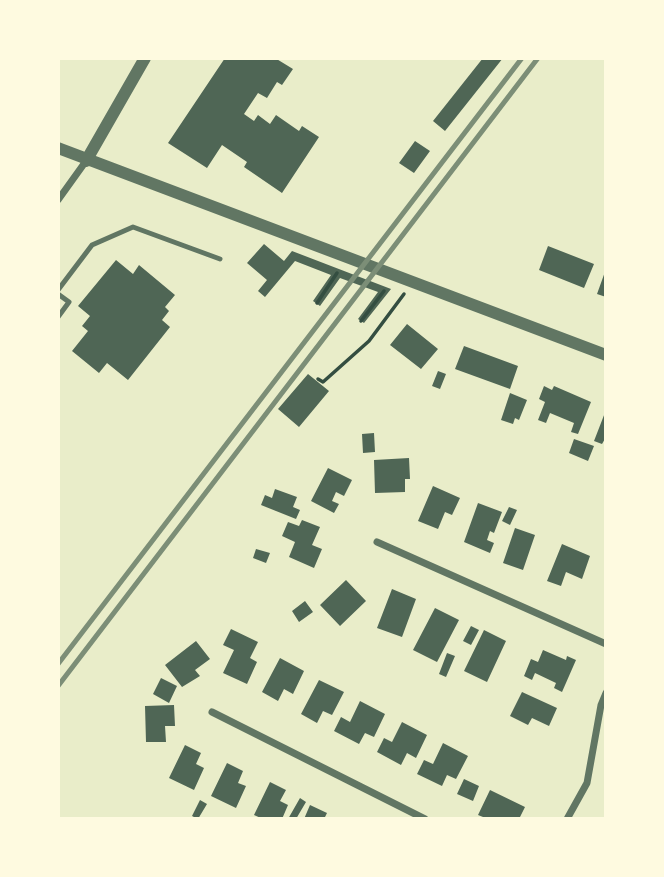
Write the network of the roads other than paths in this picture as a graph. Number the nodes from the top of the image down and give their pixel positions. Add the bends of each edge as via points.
1 (145, 58) edge
2 (58, 148) edge
3 (86, 161) junction
4 (58, 200) edge
5 (220, 258) dead end
6 (58, 292) edge
7 (58, 317) edge
8 (606, 355) edge
9 (377, 542) dead end
10 (606, 644) edge
11 (606, 693) edge
12 (212, 712) dead end
13 (425, 819) edge
14 (567, 819) edge

1 - 3 street
2 - 3 street
3 - 4 street
3 - 8 street
5 - 6 lane via 133,227 92,245
6 - 7 lane via 69,302
9 - 10 street
11 - 14 street via 587,783
12 - 13 street

